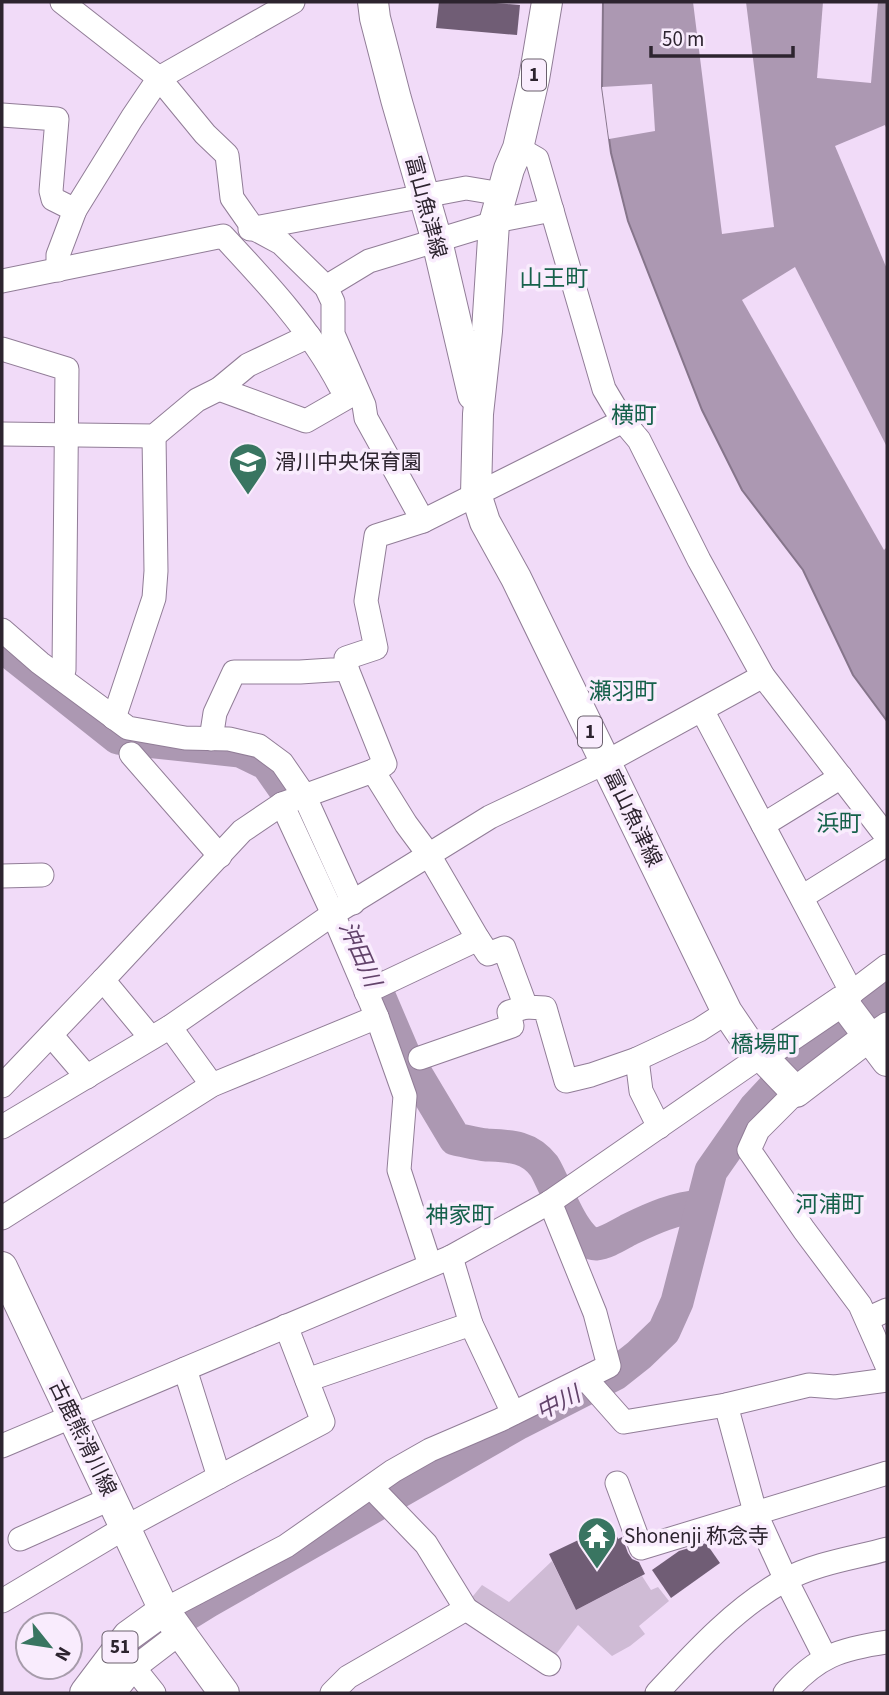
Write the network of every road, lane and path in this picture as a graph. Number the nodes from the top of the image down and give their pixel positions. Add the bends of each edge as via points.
1 (62, 2) edge
2 (293, 2) edge
3 (373, 2) edge
4 (547, 2) edge
5 (159, 78) junction
6 (2, 115) edge
7 (518, 148) junction
8 (424, 197) junction
9 (75, 210) junction
10 (552, 210) junction
11 (497, 213) junction
12 (253, 228) junction
13 (223, 236) junction
14 (437, 241) junction
15 (58, 270) junction
16 (2, 281) edge
17 (326, 286) junction
18 (309, 336) junction
19 (2, 349) edge
20 (219, 389) junction
21 (353, 396) junction
22 (478, 414) junction
23 (623, 421) junction
24 (2, 434) edge
25 (66, 436) junction
26 (154, 436) junction
27 (476, 494) junction
28 (423, 521) junction
29 (2, 630) edge
30 (346, 668) junction
31 (763, 676) junction
32 (61, 678) junction
33 (702, 710) junction
34 (114, 718) junction
35 (211, 739) junction
36 (131, 754) dead end
37 (606, 762) junction
38 (373, 771) junction
39 (841, 777) junction
40 (304, 795) junction
41 (282, 804) junction
42 (763, 825) junction
43 (887, 837) edge
44 (887, 844) edge
45 (429, 855) junction
46 (220, 856) junction
47 (42, 875) dead end
48 (2, 876) edge
49 (802, 897) junction
50 (343, 909) junction
51 (478, 939) junction
52 (887, 966) edge
53 (103, 980) junction
54 (366, 992) junction
55 (847, 997) junction
56 (526, 1007) junction
57 (727, 1012) junction
58 (377, 1017) junction
59 (878, 1031) edge
60 (161, 1032) junction
61 (51, 1035) junction
62 (761, 1056) junction
63 (421, 1058) dead end
64 (637, 1059) junction
65 (887, 1061) edge
66 (87, 1077) junction
67 (212, 1085) junction
68 (2, 1086) edge
69 (796, 1092) junction
70 (2, 1127) edge
71 (659, 1127) junction
72 (550, 1202) junction
73 (2, 1218) edge
74 (441, 1261) junction
75 (2, 1267) edge
76 (877, 1314) edge
77 (471, 1324) junction
78 (286, 1326) junction
79 (887, 1366) edge
80 (185, 1369) junction
81 (586, 1378) junction
82 (307, 1380) junction
83 (887, 1380) edge
84 (726, 1405) junction
85 (513, 1413) junction
86 (73, 1418) junction
87 (2, 1446) edge
88 (887, 1473) edge
89 (219, 1477) junction
90 (617, 1483) dead end
91 (372, 1488) junction
92 (112, 1499) junction
93 (755, 1512) junction
94 (126, 1527) junction
95 (20, 1539) dead end
96 (887, 1549) edge
97 (786, 1580) junction
98 (2, 1601) edge
99 (466, 1609) junction
100 (173, 1621) junction
101 (887, 1642) edge
102 (825, 1657) junction
103 (549, 1664) dead end
104 (134, 1668) junction
105 (339, 1691) edge
106 (85, 1693) edge
107 (114, 1693) edge
108 (154, 1693) edge
109 (224, 1693) edge
110 (657, 1693) edge
111 (785, 1693) edge

1 - 5 street
2 - 5 street
3 - 8 main road, 富山魚津線 / 1
4 - 7 main road, 富山魚津線 / 1
5 - 9 street
5 - 12 street via 226,155 232,198
6 - 9 street via 57,119 51,191 53,199
7 - 10 street via 537,159
7 - 11 main road, 富山魚津線 / 1
8 - 11 street via 466,188
8 - 12 street
8 - 14 main road, 富山魚津線 / 1
9 - 15 street via 58,255
10 - 11 street
10 - 23 street via 604,389
11 - 14 street
11 - 22 main road, 富山魚津線 / 1
12 - 13 street
12 - 17 street via 282,243
13 - 15 street
13 - 18 street
14 - 17 street via 369,261
14 - 22 main road, 富山魚津線 / 1
15 - 16 street
17 - 21 street via 333,303 332,334
18 - 20 street via 248,365
18 - 21 street
19 - 25 street via 66,369
20 - 21 street via 306,421
20 - 26 street via 197,400
21 - 28 street
22 - 27 main road, 富山魚津線 / 1
23 - 27 street
23 - 31 street via 639,440
24 - 25 street
25 - 26 street
25 - 32 street
26 - 34 street via 154,598
27 - 28 street
27 - 37 main road, 富山魚津線 / 1 via 485,522
28 - 30 street via 376,536 366,601 376,648 346,658
29 - 32 street
30 - 35 street via 234,672 215,713
30 - 38 street via 385,764
31 - 33 street
31 - 39 street
32 - 34 street
33 - 37 street
33 - 42 street
34 - 35 street via 128,728
35 - 40 street via 259,746 282,763
36 - 46 street
37 - 45 street via 490,817
37 - 57 main road, 富山魚津線 / 1
38 - 40 street
38 - 45 street
39 - 42 street
39 - 43 street
40 - 41 street
40 - 50 street
41 - 46 street via 242,831
41 - 50 street
42 - 49 street
44 - 49 street
45 - 50 street
45 - 51 street
46 - 53 street
47 - 48 street
49 - 55 street
50 - 54 street
50 - 60 street
51 - 54 street
51 - 56 street via 488,954 505,948
52 - 55 street
53 - 60 street
53 - 61 street
54 - 58 street
55 - 59 main road
55 - 62 main road
56 - 63 street via 509,1012 512,1026
56 - 64 street via 545,1008 566,1081
57 - 62 main road, 富山魚津線 / 1
57 - 64 street
58 - 67 street
58 - 74 street via 404,1096 399,1170
59 - 65 main road
59 - 69 main road
60 - 66 street
60 - 67 street
61 - 66 street
61 - 68 street
62 - 69 main road, 富山魚津線 / 1
62 - 71 street
64 - 71 street via 641,1091
66 - 70 street
67 - 73 street
69 - 76 street via 758,1130 749,1150 860,1305
71 - 72 street
72 - 74 street
72 - 81 street via 595,1313 609,1366
74 - 77 street
74 - 78 street
75 - 86 main road, 古鹿熊滑川線
76 - 79 street
77 - 82 street
77 - 85 street
78 - 80 street
78 - 82 street
80 - 86 street
80 - 89 street
81 - 84 street via 624,1422
81 - 85 street
82 - 89 street via 323,1422
83 - 84 street via 835,1387 809,1385
84 - 93 street
85 - 91 street via 430,1450
86 - 87 street
86 - 92 main road, 古鹿熊滑川線
88 - 93 street
89 - 94 street
90 - 93 street via 641,1548
91 - 99 street via 426,1544
91 - 100 street
92 - 94 main road, 古鹿熊滑川線
92 - 95 street
93 - 97 street
94 - 98 street
94 - 100 main road, 古鹿熊滑川線
96 - 97 street
97 - 102 street
97 - 110 street via 738,1612
99 - 103 street
99 - 105 street via 348,1677
100 - 104 street
100 - 106 main road, 51 via 128,1636
100 - 109 main road, 古鹿熊滑川線
101 - 102 street
102 - 111 street
104 - 107 street
104 - 108 street

